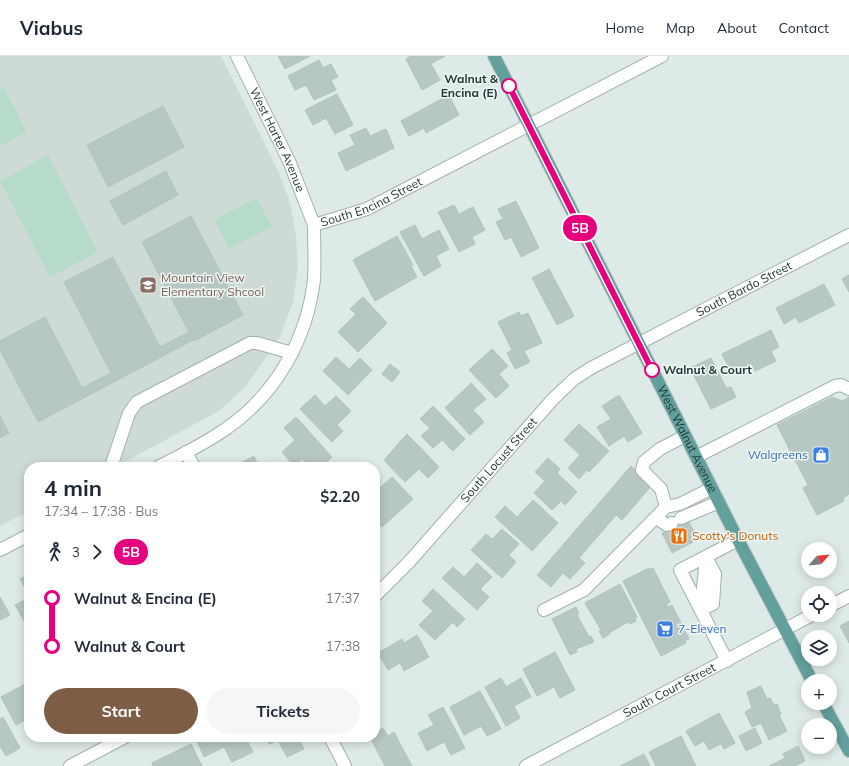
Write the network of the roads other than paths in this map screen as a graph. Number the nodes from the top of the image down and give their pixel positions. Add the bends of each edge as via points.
1 (237, 56) edge
2 (494, 56) edge
3 (662, 56) edge
4 (529, 126) junction
5 (314, 225) junction
6 (849, 235) edge
7 (638, 343) junction
8 (292, 353) junction
9 (849, 389) edge
10 (685, 436) junction
11 (186, 452) junction
12 (696, 457) junction
13 (113, 462) edge
14 (167, 462) edge
15 (191, 462) edge
16 (712, 488) junction
17 (719, 502) junction
18 (666, 507) junction
19 (656, 518) junction
20 (24, 537) edge
21 (738, 540) junction
22 (0, 550) edge
23 (706, 557) junction
24 (380, 591) edge
25 (849, 596) edge
26 (837, 602) edge
27 (544, 610) dead end
28 (701, 610) junction
29 (801, 621) edge
30 (784, 630) junction
31 (727, 660) junction
32 (808, 674) edge
33 (827, 710) edge
34 (116, 742) edge
35 (333, 742) edge
36 (849, 751) edge
37 (70, 766) edge
38 (345, 766) edge
39 (526, 766) edge

1 - 5 street, West Harter Avenue via 289,161
2 - 4 main road, West Walnut Avenue
3 - 4 street, South Encina Street
4 - 5 street, South Encina Street via 367,209
4 - 7 main road, West Walnut Avenue
5 - 8 street, South Encina Street via 314,279 302,331
6 - 7 street, South Bardo Street
7 - 10 main road, West Walnut Avenue
7 - 24 street, South Locust Street via 574,379 553,399 409,562
8 - 11 street, South Encina Street via 269,390 251,410 227,428
8 - 13 street via 257,343 250,344 137,402 129,413
9 - 12 street via 841,385 835,386
10 - 12 main road, West Walnut Avenue
10 - 18 street via 660,449 644,462 642,470 661,489
11 - 14 street, South Encina Street
11 - 15 street
12 - 16 main road, West Walnut Avenue
16 - 17 main road, West Walnut Avenue
16 - 18 street via 680,504
17 - 19 street via 667,526
17 - 21 main road, West Walnut Avenue
18 - 19 street
19 - 27 street via 584,590
20 - 22 street
21 - 23 street
21 - 30 main road, West Walnut Avenue
23 - 28 street via 715,574 713,604
23 - 28 street via 680,570
25 - 26 street
28 - 31 street
29 - 30 street, South Court Street
30 - 31 street, South Court Street
30 - 32 main road, West Walnut Avenue
31 - 39 street, South Court Street
33 - 36 main road
34 - 37 street
35 - 38 street

